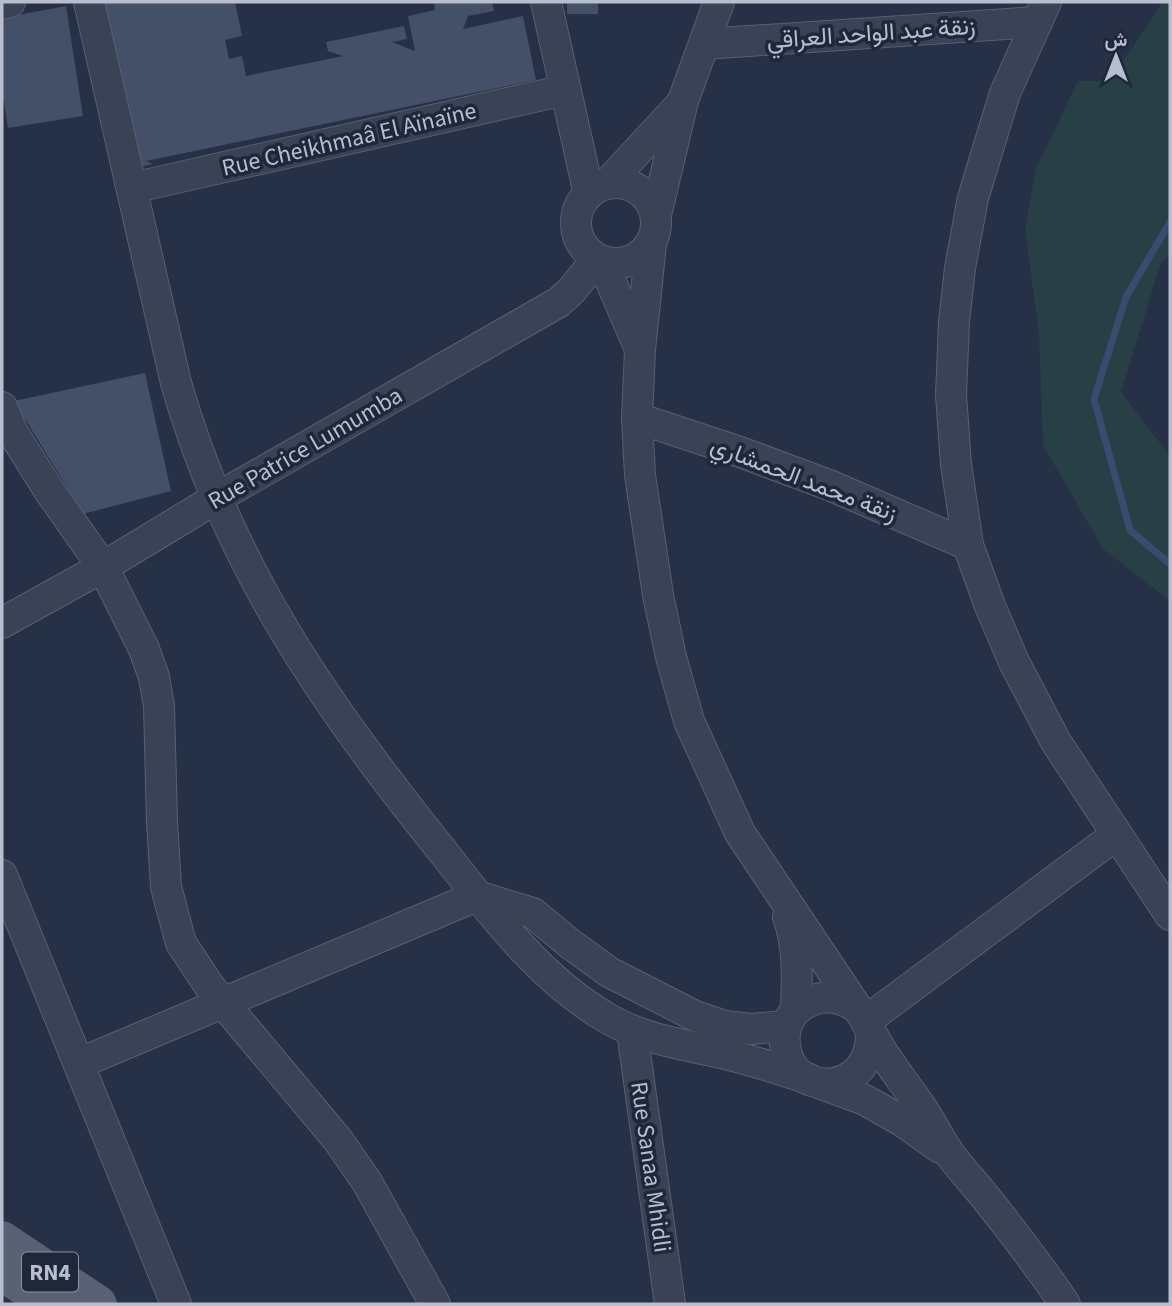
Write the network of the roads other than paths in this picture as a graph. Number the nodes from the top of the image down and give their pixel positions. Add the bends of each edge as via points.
1 (10, 2) edge
2 (89, 2) edge
3 (546, 2) edge
4 (719, 2) edge
5 (2, 4) edge
6 (1042, 12) edge
7 (704, 44) junction
8 (565, 90) junction
9 (683, 101) junction
10 (132, 188) junction
11 (598, 189) junction
12 (654, 229) junction
13 (600, 260) junction
14 (640, 350) junction
15 (2, 407) edge
16 (637, 418) junction
17 (215, 499) junction
18 (968, 545) junction
19 (103, 567) junction
20 (2, 623) edge
21 (1116, 835) junction
22 (2, 875) edge
23 (477, 896) junction
24 (781, 897) junction
25 (1170, 915) edge
26 (224, 1003) junction
27 (791, 1018) junction
28 (865, 1021) junction
29 (632, 1031) junction
30 (80, 1063) junction
31 (815, 1081) junction
32 (951, 1156) junction
33 (2, 1240) edge
34 (2, 1272) edge
35 (49, 1304) edge
36 (98, 1304) edge
37 (176, 1304) edge
38 (435, 1304) edge
39 (670, 1304) edge
40 (1065, 1304) edge

1 - 5 street
2 - 10 street
3 - 8 street
4 - 7 street
6 - 7 street, زنقة عبد الواحد العراقي
6 - 18 street via 1005,93 972,198 960,268 951,396
7 - 9 street
8 - 10 street, Rue Cheikhmaâ El Aïnaïne
8 - 11 street
9 - 11 street
9 - 12 street
10 - 17 street via 176,383
11 - 12 street via 618,183 638,189 646,196
11 - 13 street via 578,209 576,228 583,246
12 - 13 street via 638,257 611,263
12 - 14 street
13 - 14 street
13 - 17 street, Rue Patrice Lumumba via 559,302
14 - 16 street
15 - 19 street via 50,492
16 - 18 street, زنقة محمد الحمشاري via 829,485
16 - 24 street via 640,475 658,595 689,721 740,833
17 - 19 street, Rue Patrice Lumumba
17 - 23 street via 278,622 330,703
18 - 21 street via 1014,662 1056,742
19 - 20 street, Rue Patrice Lumumba
19 - 26 street via 154,677 159,706 163,856 173,918 181,943
21 - 25 street
21 - 28 street
22 - 30 street
23 - 26 street
23 - 27 street via 533,914 609,972 695,1016 751,1029
23 - 29 street via 547,973 596,1011
24 - 27 street via 795,936 797,958
24 - 28 street
26 - 30 street
26 - 38 street via 345,1150
27 - 28 street via 807,1002 833,997 846,1000
27 - 31 street via 787,1057
28 - 31 street via 871,1048 859,1072 834,1083
28 - 32 street
29 - 31 street
29 - 39 street, Rue Sanaa Mhidli
30 - 37 street
31 - 32 street via 874,1105
32 - 40 street
33 - 36 main road, RN4
34 - 35 main road, RN4

